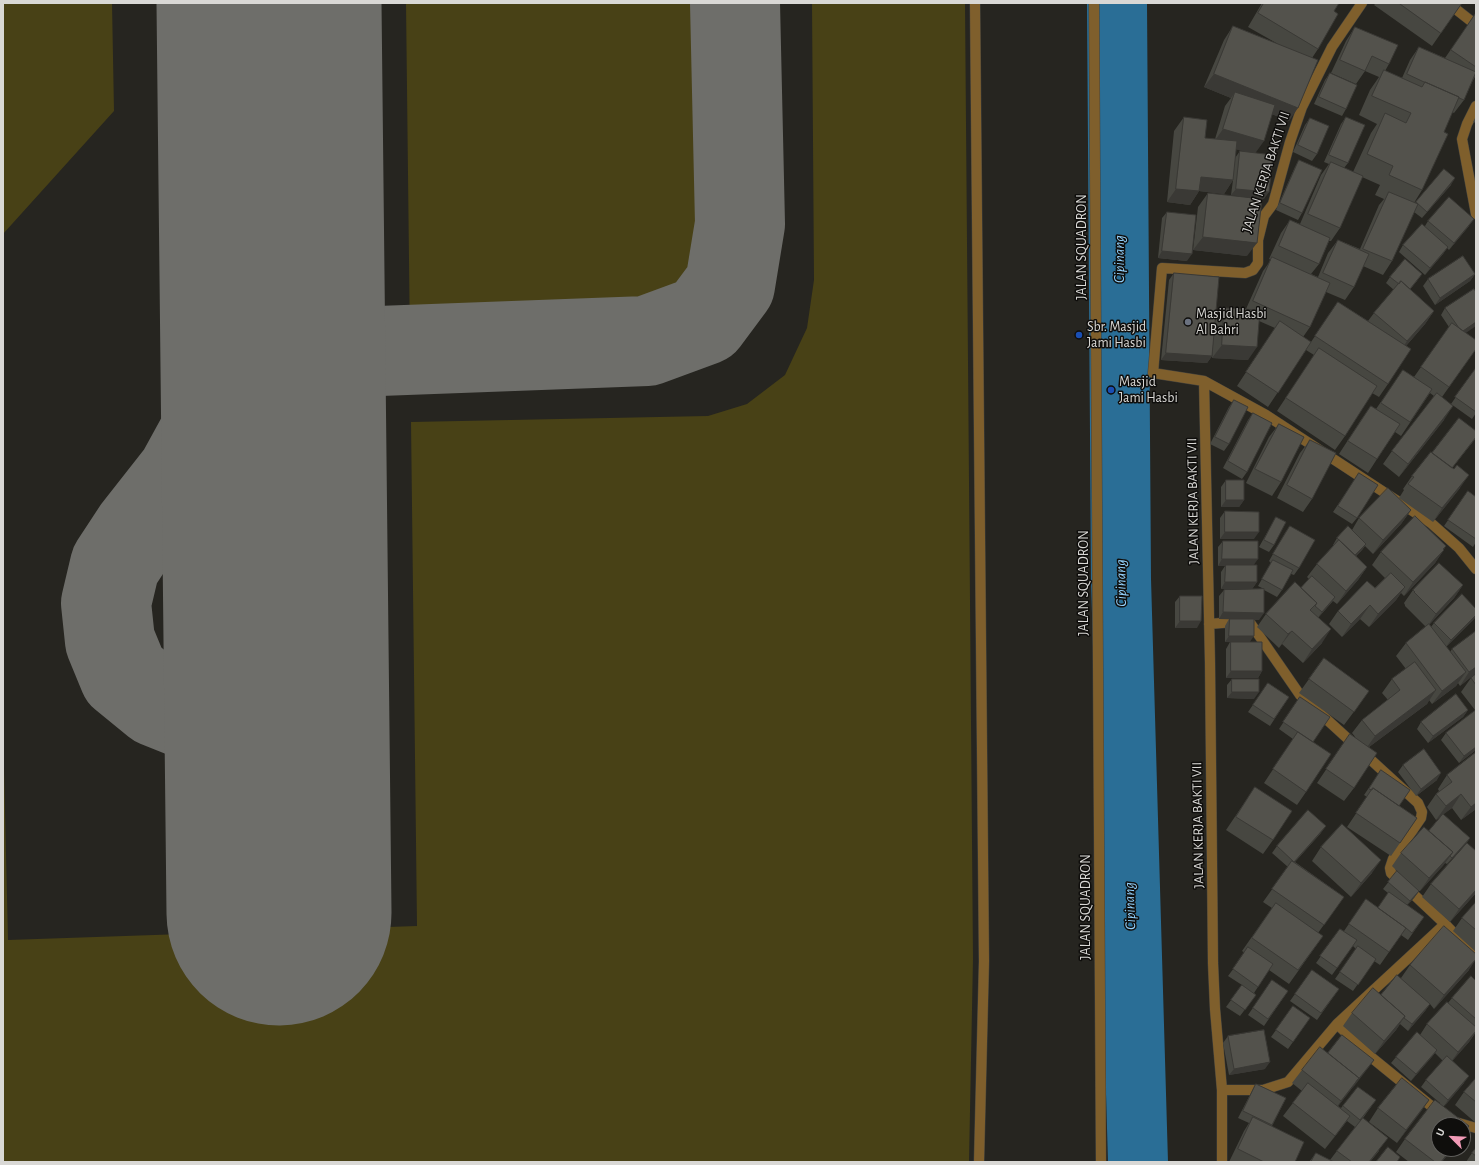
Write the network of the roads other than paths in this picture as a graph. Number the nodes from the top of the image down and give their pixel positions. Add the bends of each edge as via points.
1 (976, 3) edge
2 (1094, 3) edge
3 (1362, 3) edge
4 (1448, 3) edge
5 (1476, 26) edge
6 (1476, 106) edge
7 (1476, 214) edge
8 (1204, 381) junction
9 (1476, 569) edge
10 (1209, 624) junction
11 (1445, 924) junction
12 (1476, 956) edge
13 (1337, 1024) junction
14 (1222, 1090) junction
15 (1476, 1128) edge
16 (979, 1162) edge
17 (1101, 1162) edge
18 (1222, 1162) edge

1 - 16 street via 984,960
2 - 17 street, JALAN SQUADRON
3 - 8 street, JALAN KERJA BAKTI VII via 1332,47 1299,114 1273,204 1264,216 1258,240 1258,263 1253,270 1245,273 1162,268 1153,373
4 - 5 street
6 - 7 street via 1462,139
8 - 9 street via 1266,415 1431,523 1459,548
8 - 10 street, JALAN KERJA BAKTI VII
10 - 11 street via 1247,621 1251,624 1300,695 1418,803 1422,812 1421,818 1393,860 1391,873
10 - 14 street, JALAN KERJA BAKTI VII via 1213,963
11 - 12 street
11 - 13 street
13 - 14 street via 1288,1082 1263,1090
13 - 15 street via 1371,1057 1446,1119
14 - 18 street, JALAN KERJA BAKTI VII

